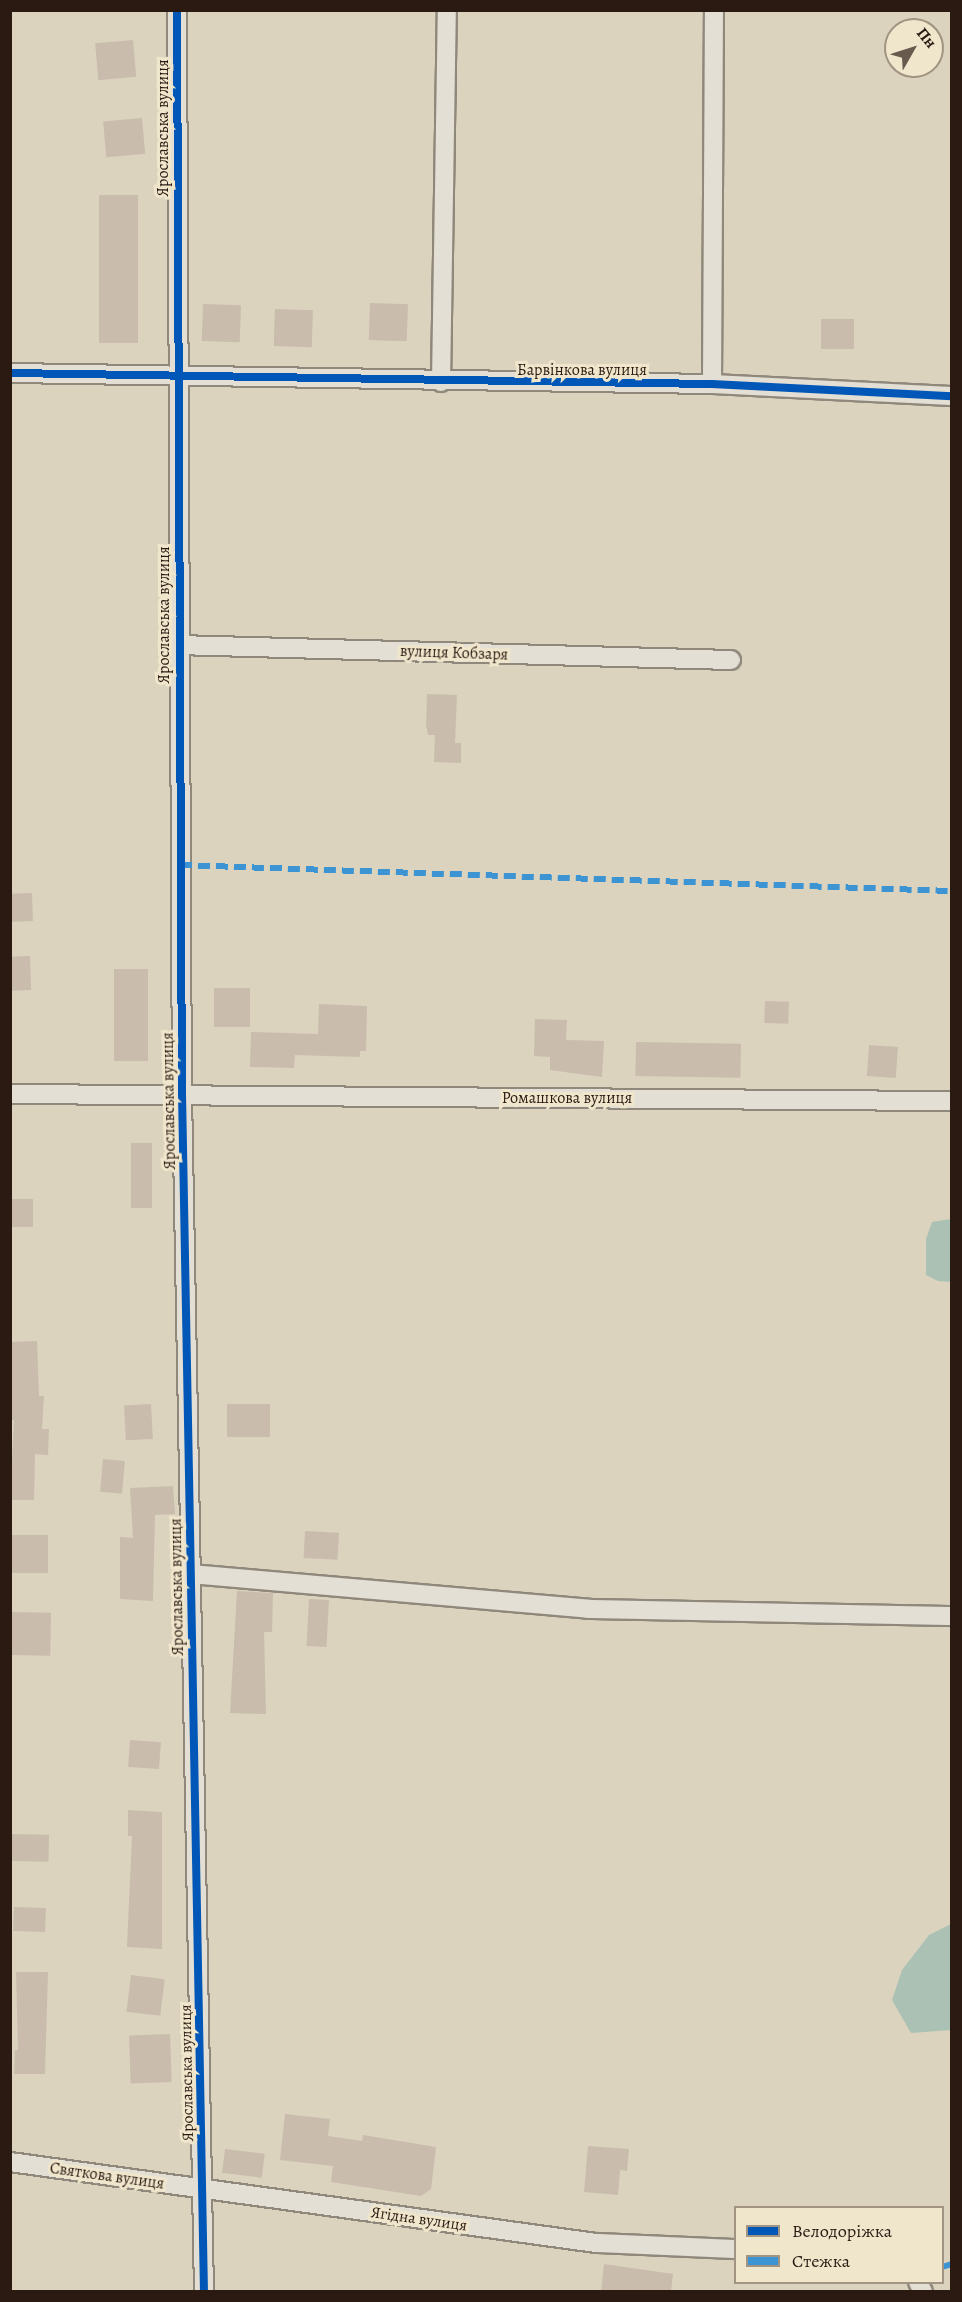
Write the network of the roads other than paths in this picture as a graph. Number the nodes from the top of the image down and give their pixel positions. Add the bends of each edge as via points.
1 (177, 10) edge
2 (447, 10) edge
3 (714, 10) edge
4 (10, 373) edge
5 (176, 374) junction
6 (441, 382) junction
7 (712, 384) junction
8 (951, 396) edge
9 (177, 645) junction
10 (730, 660) dead end
11 (10, 1094) edge
12 (182, 1094) junction
13 (951, 1101) edge
14 (191, 1574) junction
15 (951, 1616) edge
16 (10, 2162) edge
17 (203, 2190) junction
18 (734, 2249) edge
19 (204, 2292) edge

1 - 5 street, Ярославська вулиця
2 - 6 street
3 - 7 street
4 - 5 street, Барвінкова вулиця
5 - 6 street, Барвінкова вулиця
5 - 9 street, Ярославська вулиця
6 - 7 street, Барвінкова вулиця
7 - 8 street, Барвінкова вулиця
9 - 10 street, вулиця Кобзаря
9 - 12 street, Ярославська вулиця
11 - 12 street, Ромашкова вулиця
12 - 13 street, Ромашкова вулиця
12 - 14 street, Ярославська вулиця
14 - 15 street via 588,1609
14 - 17 street, Ярославська вулиця
16 - 17 street, Святкова вулиця
17 - 18 street, Ягідна вулиця via 596,2243
17 - 19 street

